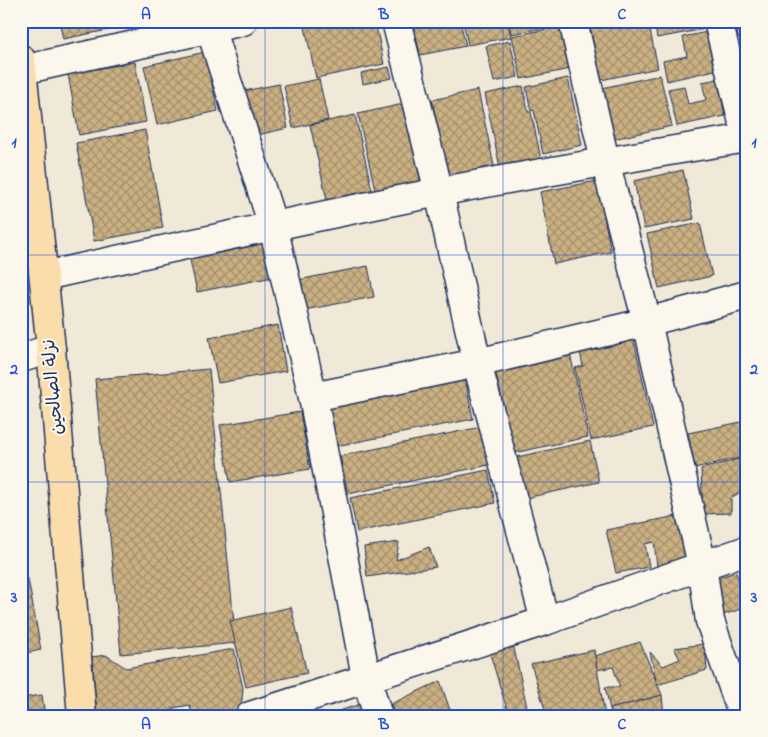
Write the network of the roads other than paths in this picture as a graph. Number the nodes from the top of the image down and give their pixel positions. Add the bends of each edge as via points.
1 (243, 21) edge
2 (396, 21) edge
3 (573, 21) edge
4 (718, 21) edge
5 (208, 25) edge
6 (22, 64) edge
7 (747, 138) edge
8 (606, 161) junction
9 (439, 192) junction
10 (273, 226) junction
11 (44, 276) junction
12 (747, 295) edge
13 (647, 322) junction
14 (52, 349) junction
15 (21, 358) edge
16 (477, 363) junction
17 (313, 398) junction
18 (747, 550) edge
19 (702, 565) junction
20 (545, 621) junction
21 (366, 677) junction
22 (82, 716) edge
23 (250, 716) edge
24 (378, 716) edge
25 (743, 716) edge

1 - 5 street
2 - 9 street
3 - 8 street
4 - 7 street
5 - 6 street
5 - 10 street
6 - 11 main road, نزلة الصالحين
7 - 8 street
8 - 9 street
8 - 13 street
9 - 10 street
9 - 16 street
10 - 11 street
10 - 17 street
11 - 14 main road, نزلة الصالحين
12 - 13 street
13 - 16 street
13 - 19 street
14 - 15 street
14 - 22 main road, نزلة الصالحين
16 - 17 street
16 - 20 street
17 - 21 street
18 - 19 street
19 - 20 street
19 - 25 street via 710,621
20 - 21 street
21 - 23 street
21 - 24 street

